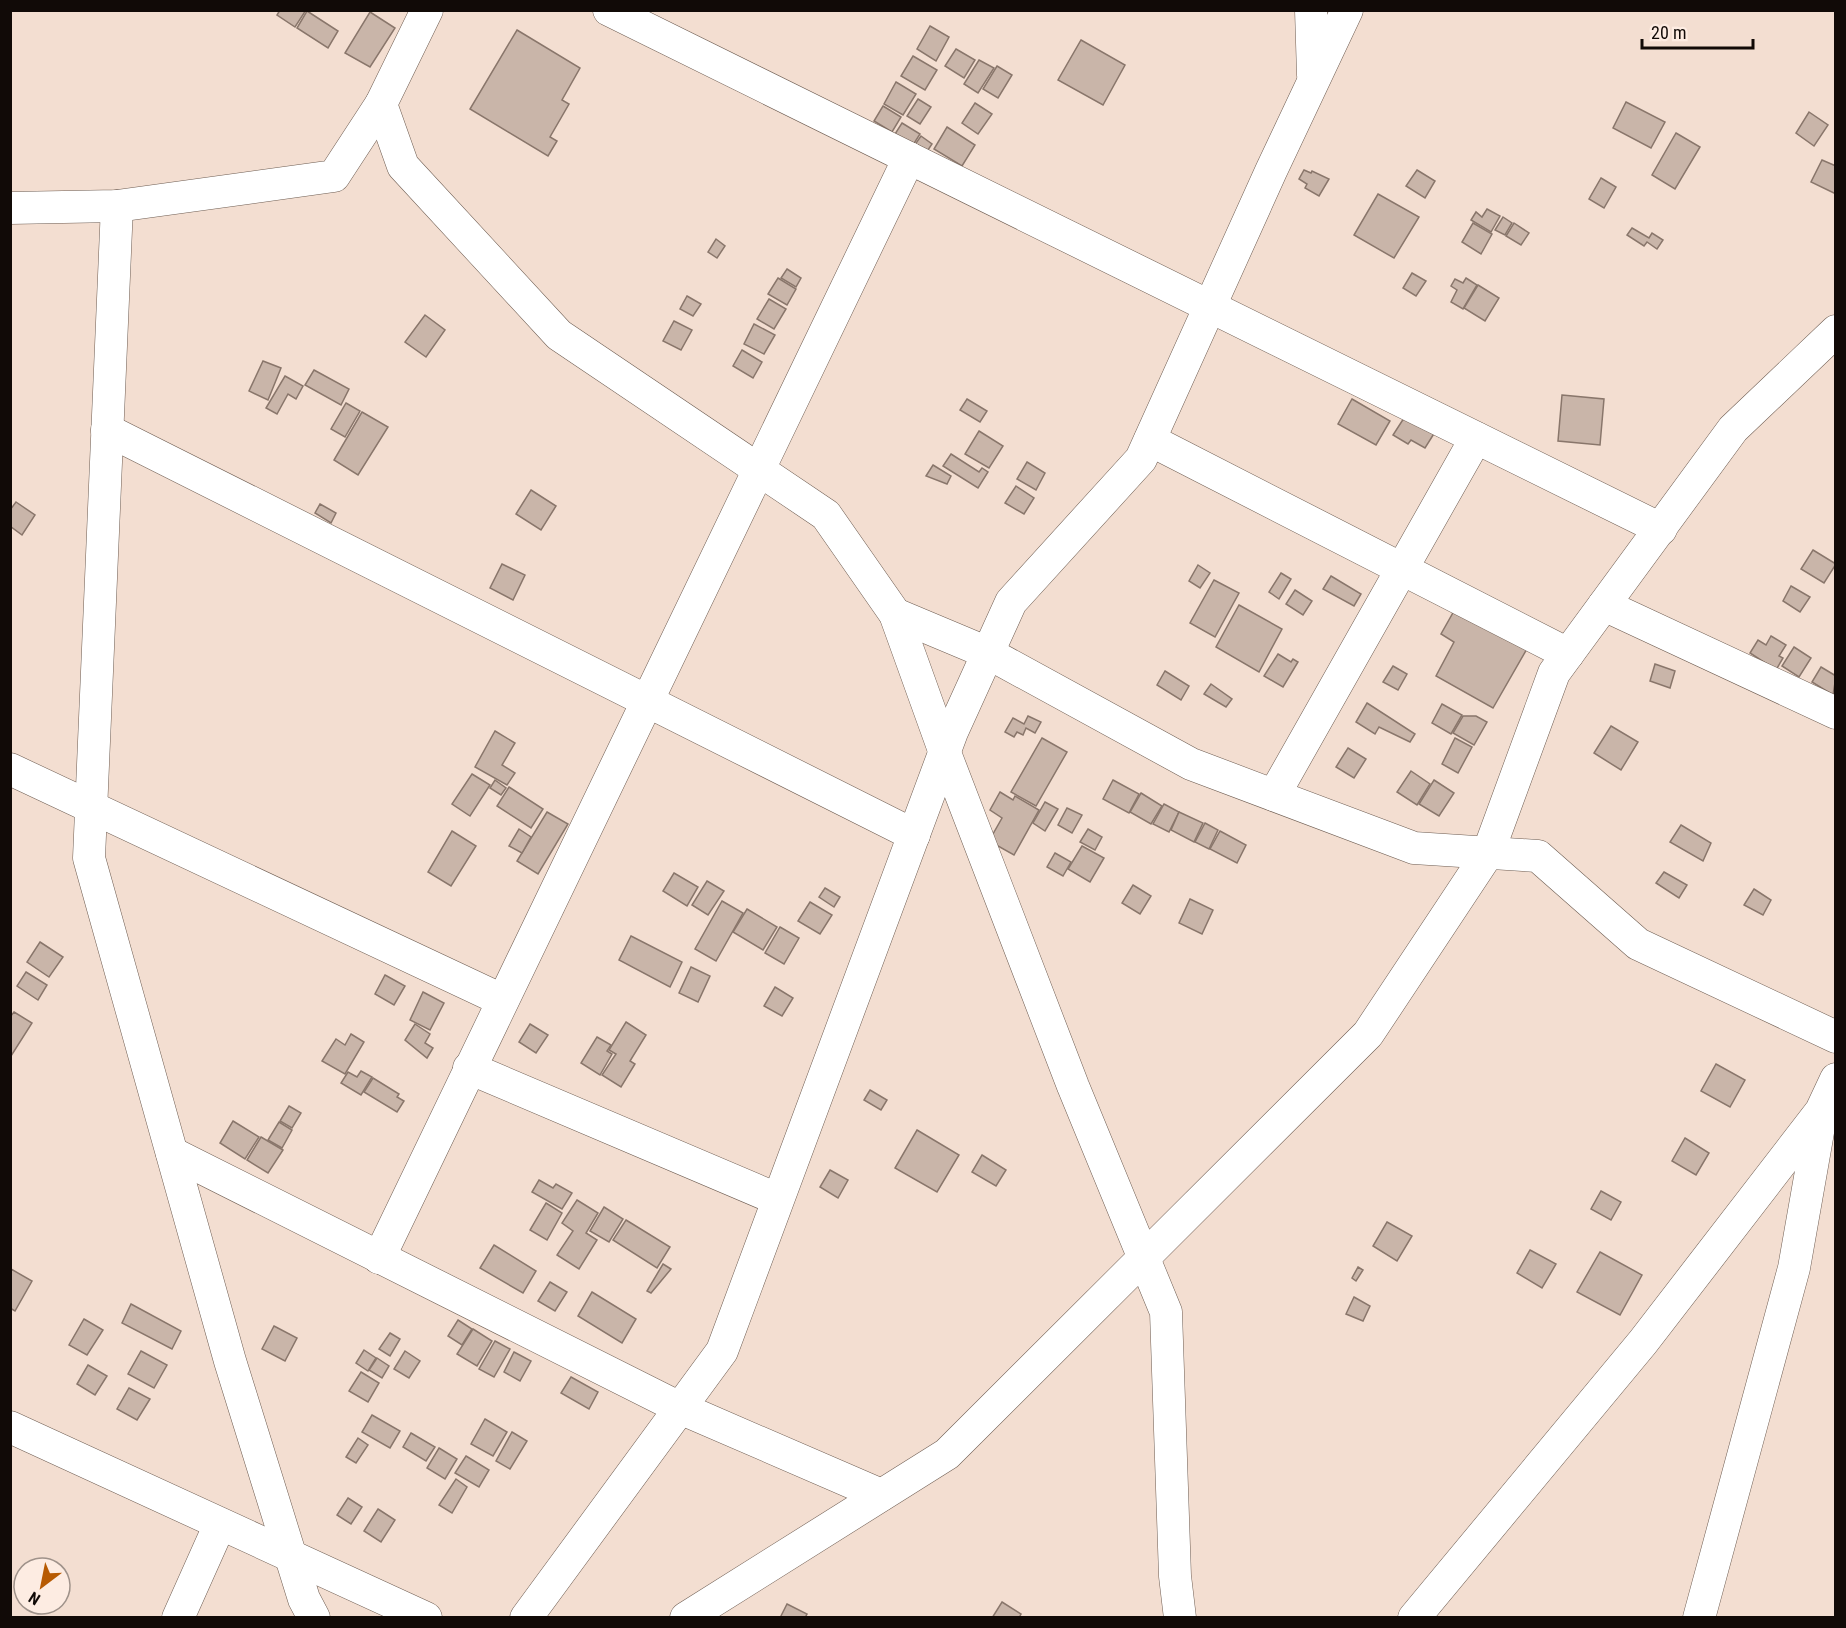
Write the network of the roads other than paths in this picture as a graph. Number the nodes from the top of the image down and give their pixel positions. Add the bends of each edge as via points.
1 (427, 10) edge
2 (609, 10) edge
3 (1311, 10) edge
4 (1347, 10) edge
5 (1313, 82) junction
6 (381, 104) junction
7 (909, 158) junction
8 (117, 206) junction
9 (10, 208) edge
10 (1210, 306) junction
11 (1836, 331) edge
12 (107, 430) junction
13 (1476, 438) junction
14 (1150, 440) junction
15 (758, 469) junction
16 (1661, 529) junction
17 (1402, 569) junction
18 (1604, 605) junction
19 (895, 614) junction
20 (988, 653) junction
21 (1568, 654) junction
22 (647, 701) junction
23 (1836, 713) edge
24 (945, 753) junction
25 (10, 769) edge
26 (1274, 795) junction
27 (91, 807) junction
28 (914, 835) junction
29 (1488, 853) junction
30 (502, 1000) junction
31 (1836, 1037) edge
32 (469, 1068) junction
33 (1836, 1079) edge
34 (1821, 1111) junction
35 (171, 1153) junction
36 (777, 1199) junction
37 (379, 1257) junction
38 (1144, 1257) junction
39 (680, 1408) junction
40 (10, 1427) edge
41 (881, 1495) junction
42 (220, 1524) junction
43 (291, 1556) junction
44 (178, 1617) edge
45 (314, 1617) edge
46 (426, 1617) edge
47 (526, 1617) edge
48 (686, 1617) edge
49 (1180, 1617) edge
50 (1414, 1617) edge
51 (1700, 1617) edge

1 - 6 street
2 - 7 street
3 - 5 street
4 - 5 street
5 - 10 street
6 - 8 street via 334,176
6 - 15 street via 403,166 560,335
7 - 10 street
7 - 15 street
8 - 9 street
8 - 12 street
10 - 13 street
10 - 14 street
11 - 16 street via 1733,429
12 - 22 street
12 - 27 street
13 - 16 street
13 - 17 street
14 - 17 street
14 - 20 street via 1141,459 1011,602
15 - 19 street via 826,515
15 - 22 street
16 - 18 street
17 - 21 street
17 - 26 street
18 - 21 street
18 - 23 street
19 - 20 street
19 - 24 street
20 - 24 street
20 - 26 street via 1191,764
21 - 29 street via 1554,673
22 - 28 street
22 - 30 street
24 - 28 street
24 - 38 street via 1073,1086
25 - 27 street
26 - 29 street via 1414,848
27 - 30 street
27 - 35 street via 89,858
28 - 36 street
29 - 31 street via 1538,856 1638,944
29 - 38 street via 1368,1034
30 - 32 street
32 - 36 street
32 - 37 street
33 - 34 street
34 - 50 street via 1643,1342
34 - 51 street via 1794,1268
35 - 37 street
35 - 43 street
36 - 39 street via 722,1351
37 - 39 street
38 - 41 street via 946,1454
38 - 49 street via 1166,1312 1175,1576
39 - 41 street
39 - 47 street
40 - 42 street
41 - 48 street
42 - 43 street
42 - 44 street
43 - 45 street via 304,1599
43 - 46 street

